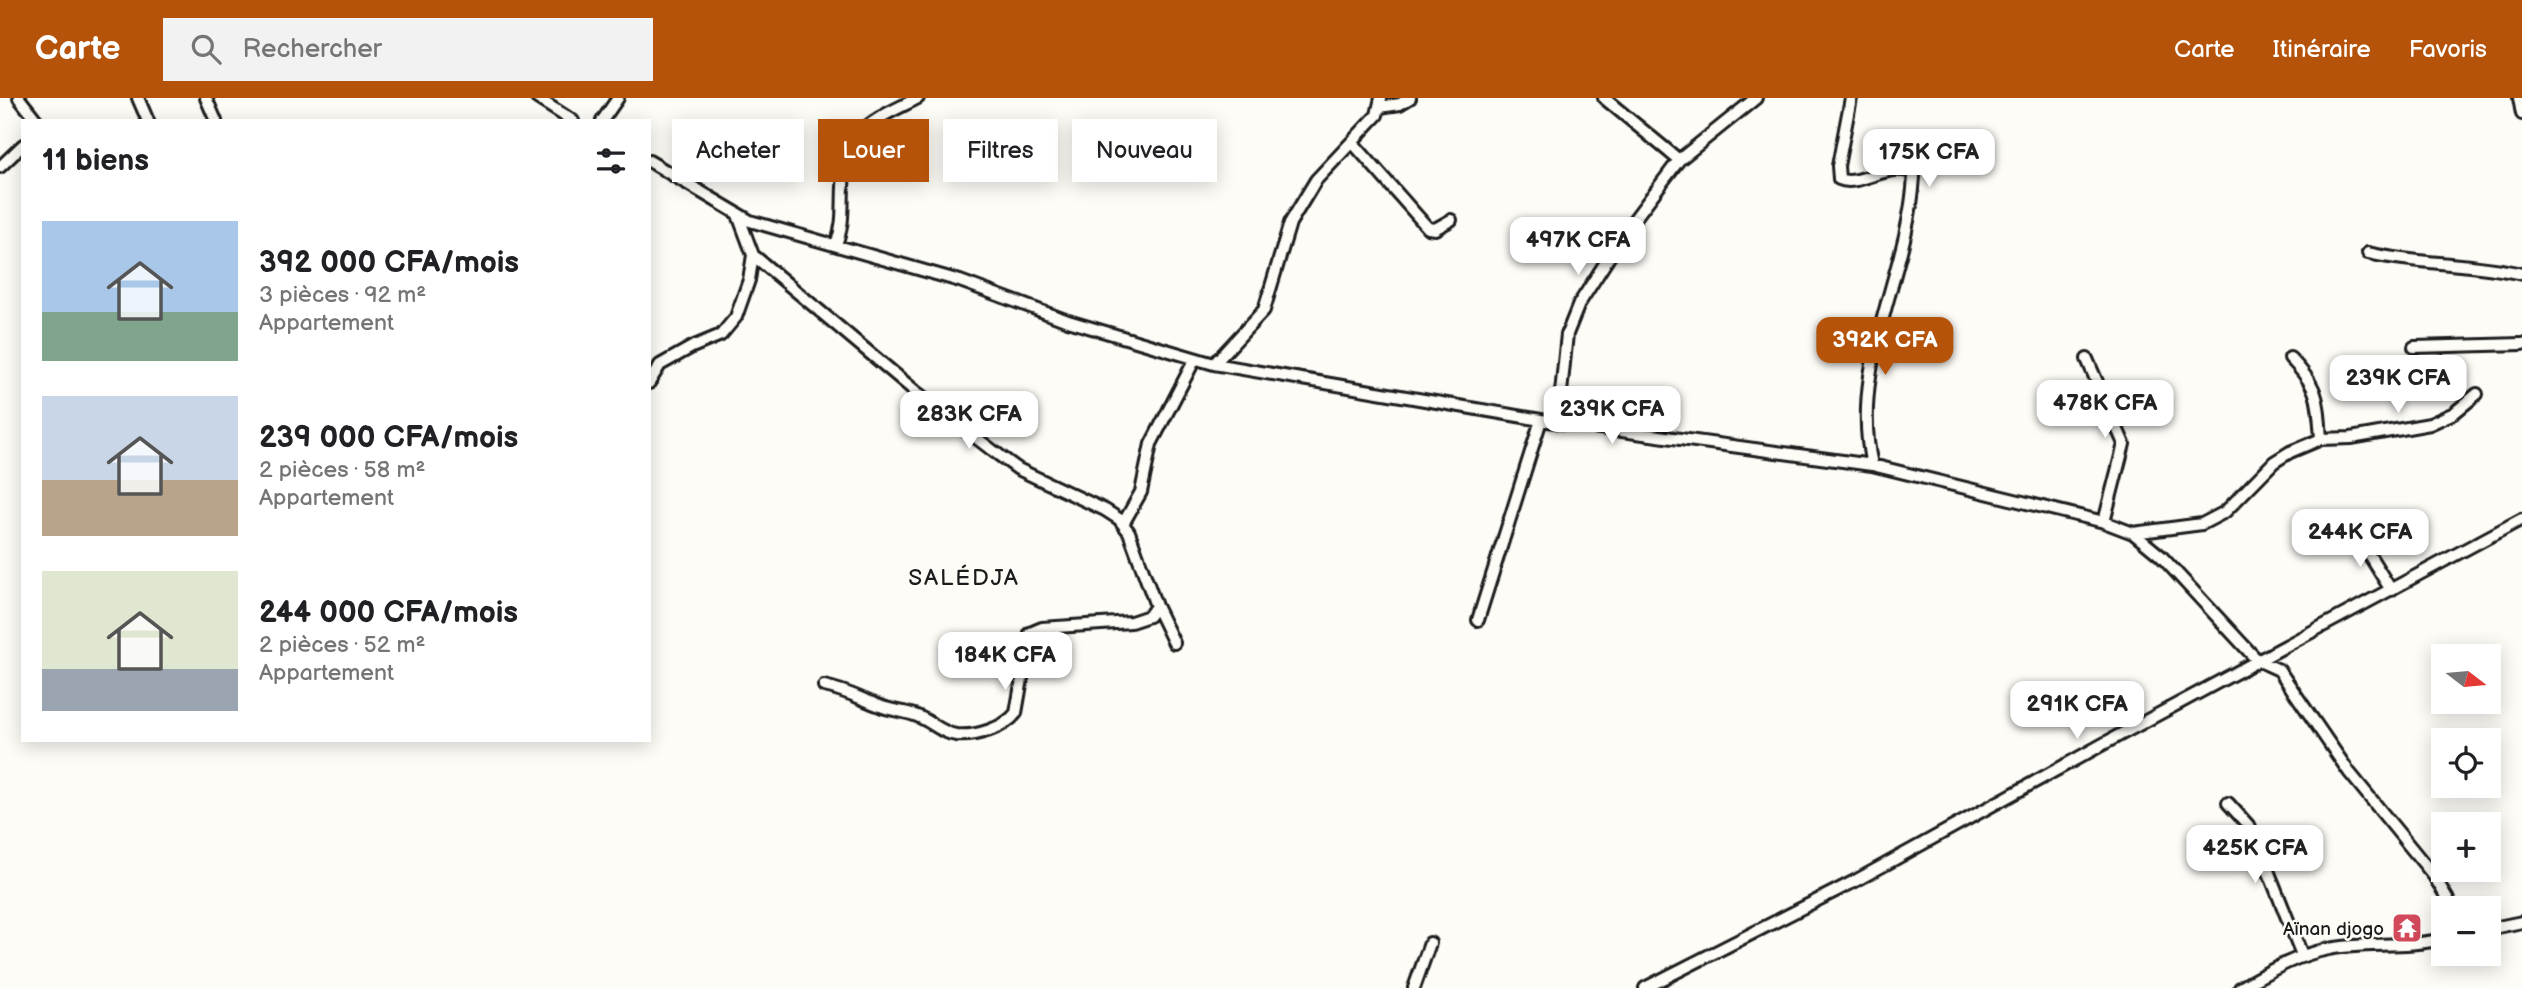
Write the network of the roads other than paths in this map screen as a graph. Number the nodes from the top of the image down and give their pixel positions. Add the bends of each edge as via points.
1 (19, 98) edge
2 (138, 98) edge
3 (206, 98) edge
4 (537, 98) edge
5 (618, 98) edge
6 (918, 98) edge
7 (1410, 98) edge
8 (1604, 98) edge
9 (1756, 98) edge
10 (1851, 98) edge
11 (2519, 98) edge
12 (1380, 103) edge
13 (2522, 114) edge
14 (35, 119) edge
15 (147, 119) edge
16 (215, 119) edge
17 (570, 119) edge
18 (603, 119) edge
19 (1353, 143) junction
20 (21, 147) edge
21 (1679, 160) junction
22 (651, 162) edge
23 (0, 167) edge
24 (738, 215) junction
25 (1451, 220) dead end
26 (836, 245) junction
27 (2368, 253) dead end
28 (753, 255) junction
29 (2522, 274) edge
30 (2522, 344) edge
31 (2414, 347) dead end
32 (2290, 358) dead end
33 (1195, 359) junction
34 (2087, 359) dead end
35 (1214, 364) junction
36 (651, 380) edge
37 (2477, 394) dead end
38 (1541, 420) junction
39 (1558, 422) junction
40 (2321, 439) junction
41 (1872, 465) junction
42 (2522, 519) edge
43 (2105, 522) junction
44 (1123, 524) junction
45 (2355, 532) dead end
46 (2133, 533) junction
47 (2391, 590) junction
48 (1156, 607) junction
49 (1478, 620) dead end
50 (1174, 643) dead end
51 (2257, 660) junction
52 (824, 686) dead end
53 (2228, 803) dead end
54 (2446, 896) edge
55 (2522, 922) edge
56 (2501, 926) edge
57 (2431, 941) edge
58 (1430, 943) dead end
59 (2302, 955) junction
60 (1414, 988) edge
61 (1645, 988) edge
62 (2240, 988) edge

1 - 14 street
2 - 15 street
3 - 16 street
4 - 17 street
5 - 18 street
6 - 26 street via 857,134 844,176 844,220
7 - 12 street via 1399,104
8 - 21 street
9 - 21 street
10 - 41 street via 1839,179 1898,169 1912,172 1914,177 1867,386
11 - 13 street
12 - 19 street
19 - 25 street via 1428,228
19 - 35 street via 1316,180 1290,223 1264,310
20 - 23 street
21 - 39 street via 1627,229 1570,322
22 - 24 street
24 - 26 street
24 - 28 street
26 - 33 street
27 - 29 street
28 - 36 street via 740,309 730,327 660,365
28 - 44 street via 915,391 1018,469 1105,510
30 - 31 street
32 - 40 street via 2311,379
33 - 35 street
33 - 44 street via 1151,444 1141,492
34 - 43 street via 2124,444
35 - 38 street
37 - 40 street via 2454,413 2430,424 2372,436
38 - 39 street
38 - 49 street
39 - 41 street
40 - 46 street via 2273,462 2235,503 2202,524
41 - 43 street
42 - 47 street
43 - 46 street
44 - 48 street
45 - 47 street
46 - 51 street via 2205,601
47 - 51 street
48 - 50 street
48 - 52 street via 1149,616 1131,622 1042,628 1030,633 1016,713 988,730 946,733 919,716
51 - 54 street via 2279,670 2348,772
51 - 61 street via 1869,874
53 - 59 street via 2257,843
55 - 56 street
57 - 59 street via 2332,948
58 - 60 street
59 - 62 street

